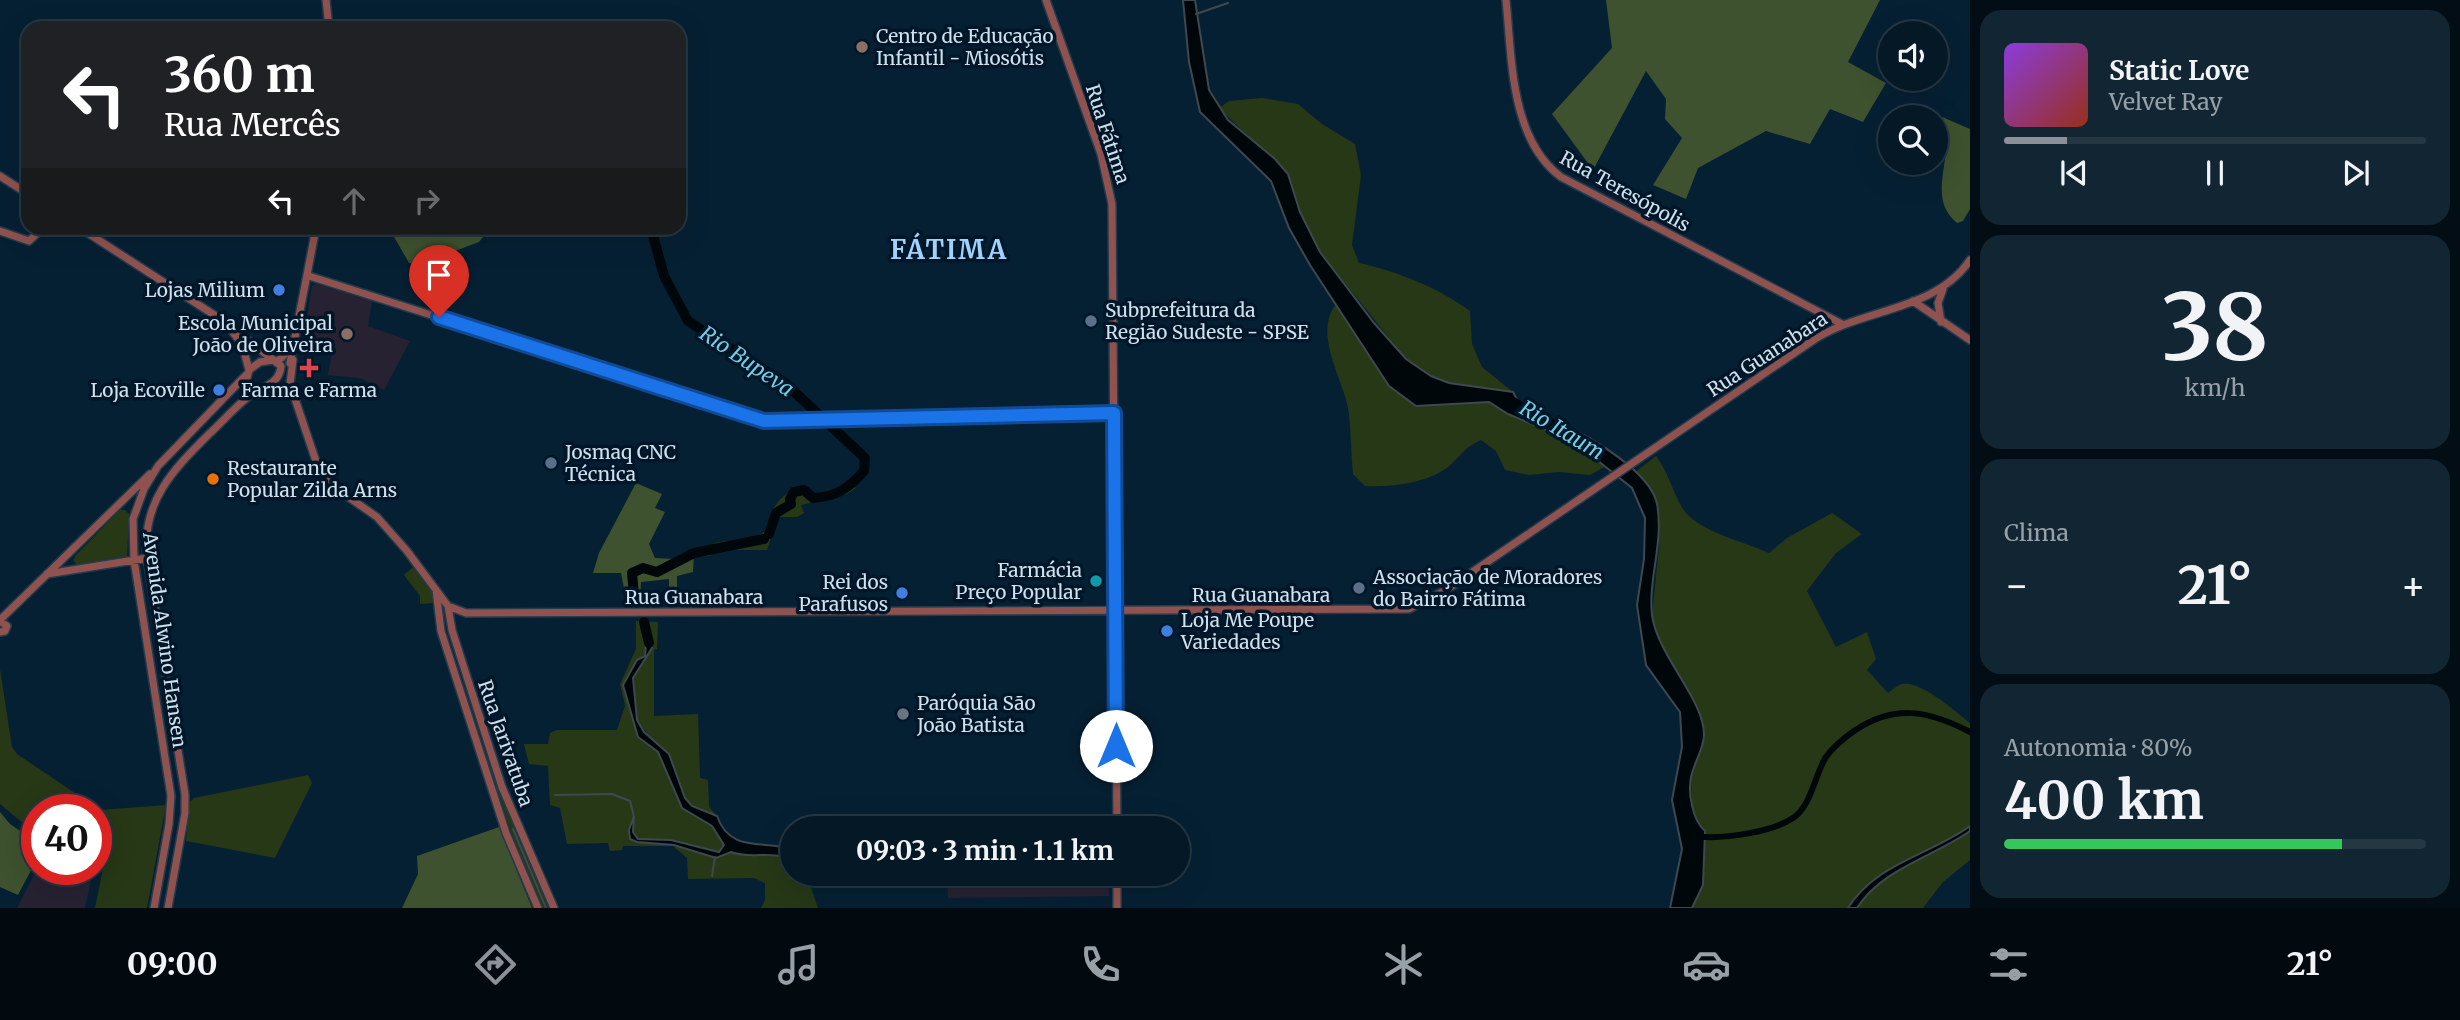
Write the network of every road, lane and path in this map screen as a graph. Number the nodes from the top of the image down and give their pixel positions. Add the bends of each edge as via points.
1 (326, 0) edge
2 (1046, 0) edge
3 (1506, 0) edge
4 (329, 21) edge
5 (0, 176) edge
6 (21, 190) edge
7 (0, 231) edge
8 (35, 235) edge
9 (91, 235) edge
10 (315, 235) edge
11 (1970, 260) edge
12 (309, 276) junction
13 (1943, 289) junction
14 (1913, 301) junction
15 (222, 320) junction
16 (1941, 323) junction
17 (1842, 324) junction
18 (1970, 340) edge
19 (296, 341) junction
20 (293, 359) junction
21 (280, 364) junction
22 (248, 372) junction
23 (277, 379) junction
24 (291, 381) junction
25 (257, 391) junction
26 (1114, 413) junction
27 (158, 466) junction
28 (147, 558) junction
29 (134, 560) junction
30 (47, 574) junction
31 (435, 586) junction
32 (449, 606) junction
33 (1116, 611) junction
34 (466, 613) junction
35 (2, 622) edge
36 (452, 629) junction
37 (0, 632) edge
38 (1117, 816) edge
39 (1117, 886) edge
40 (154, 908) edge
41 (168, 908) edge
42 (538, 908) edge
43 (554, 908) edge
44 (1117, 908) edge

1 - 4 main road
2 - 26 main road, Rua Fátima via 1111,192
3 - 17 main road, Rua Teresópolis via 1521,113 1547,165 1561,177
5 - 6 main road
7 - 8 main road via 29,241
9 - 15 main road, Rua Jarivatuba
10 - 12 main road
11 - 13 main road, Rua Guanabara
12 - 19 main road
12 - 26 main road via 764,421
13 - 14 main road, Rua Guanabara
13 - 16 main road via 1938,303
14 - 16 main road
14 - 17 main road, Rua Guanabara
15 - 21 main road, Rua Jarivatuba
15 - 22 main road, Rua Jarivatuba via 242,344
16 - 18 main road
17 - 33 main road, Rua Guanabara via 1438,596 1409,609
19 - 20 main road
19 - 21 main road
20 - 21 main road
20 - 24 main road
21 - 22 main road via 267,360
21 - 23 main road
21 - 24 main road, Rua Jarivatuba
22 - 25 main road, Rua Jarivatuba via 249,387
22 - 27 main road, Avenida Alwino Hansen
23 - 24 main road
23 - 25 main road, Avenida Alwino Hansen
24 - 31 main road, Rua Jarivatuba via 320,473 377,517
25 - 28 main road, Avenida Alwino Hansen via 166,479 149,518
26 - 33 main road, Rua Fátima
27 - 29 main road, Avenida Alwino Hansen via 136,509
27 - 30 main road
28 - 29 main road
28 - 41 main road, Avenida Alwino Hansen via 185,793
29 - 30 main road
29 - 40 main road, Avenida Alwino Hansen via 171,796
30 - 35 main road
31 - 32 main road, Rua Jarivatuba
31 - 42 main road, Rua Jarivatuba via 441,631 506,833
32 - 34 main road, Rua Guanabara
32 - 36 main road, Rua Jarivatuba
33 - 34 main road, Rua Guanabara
33 - 38 main road, Rua Fátima
34 - 36 main road
35 - 37 main road via 5,631
36 - 43 main road, Rua Jarivatuba via 502,787
39 - 44 main road

